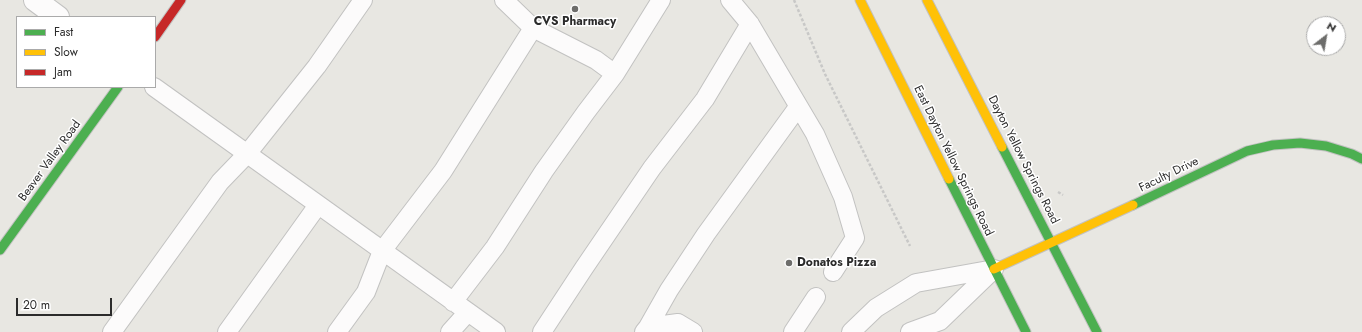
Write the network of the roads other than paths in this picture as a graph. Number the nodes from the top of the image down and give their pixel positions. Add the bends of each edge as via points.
1 (35, 0) edge
2 (182, 0) edge
3 (362, 0) edge
4 (504, 0) edge
5 (661, 0) edge
6 (730, 0) edge
7 (860, 0) edge
8 (927, 0) edge
9 (57, 16) edge
10 (750, 24) junction
11 (533, 28) junction
12 (156, 36) edge
13 (615, 74) junction
14 (117, 88) edge
15 (155, 88) edge
16 (798, 107) junction
17 (247, 154) junction
18 (1362, 159) edge
19 (318, 205) junction
20 (1052, 243) junction
21 (0, 250) edge
22 (382, 251) junction
23 (994, 269) junction
24 (833, 272) dead end
25 (816, 297) dead end
26 (454, 302) junction
27 (468, 312) junction
28 (646, 329) edge
29 (112, 332) edge
30 (227, 332) edge
31 (337, 332) edge
32 (450, 332) edge
33 (496, 332) edge
34 (542, 332) edge
35 (693, 332) edge
36 (794, 332) edge
37 (851, 332) edge
38 (910, 332) edge
39 (1026, 332) edge
40 (1097, 332) edge

1 - 9 street
2 - 12 street
3 - 17 lane via 317,66
4 - 11 lane
5 - 13 lane
6 - 10 lane
7 - 23 street, East Dayton Yellow Springs Road
8 - 20 street, Dayton Yellow Springs Road
10 - 16 lane
10 - 34 lane via 704,98 652,168
11 - 13 lane via 596,60
11 - 22 lane via 443,171
13 - 26 lane via 544,171 495,247
14 - 21 street, Beaver Valley Road
15 - 17 lane
16 - 24 lane via 815,134 843,197 855,238
16 - 28 lane via 706,234
17 - 19 lane
17 - 29 lane via 220,182
18 - 20 street, Faculty Drive via 1326,146 1300,143 1273,145 1247,151
19 - 22 lane
19 - 30 lane
20 - 23 street, Faculty Drive
20 - 40 street, Dayton Yellow Springs Road
22 - 26 lane
22 - 31 lane via 366,292
23 - 37 lane via 916,283 876,308
23 - 38 lane via 940,321
23 - 39 street, East Dayton Yellow Springs Road
25 - 36 lane
26 - 27 lane
27 - 32 lane
27 - 33 lane
28 - 35 lane via 678,323

